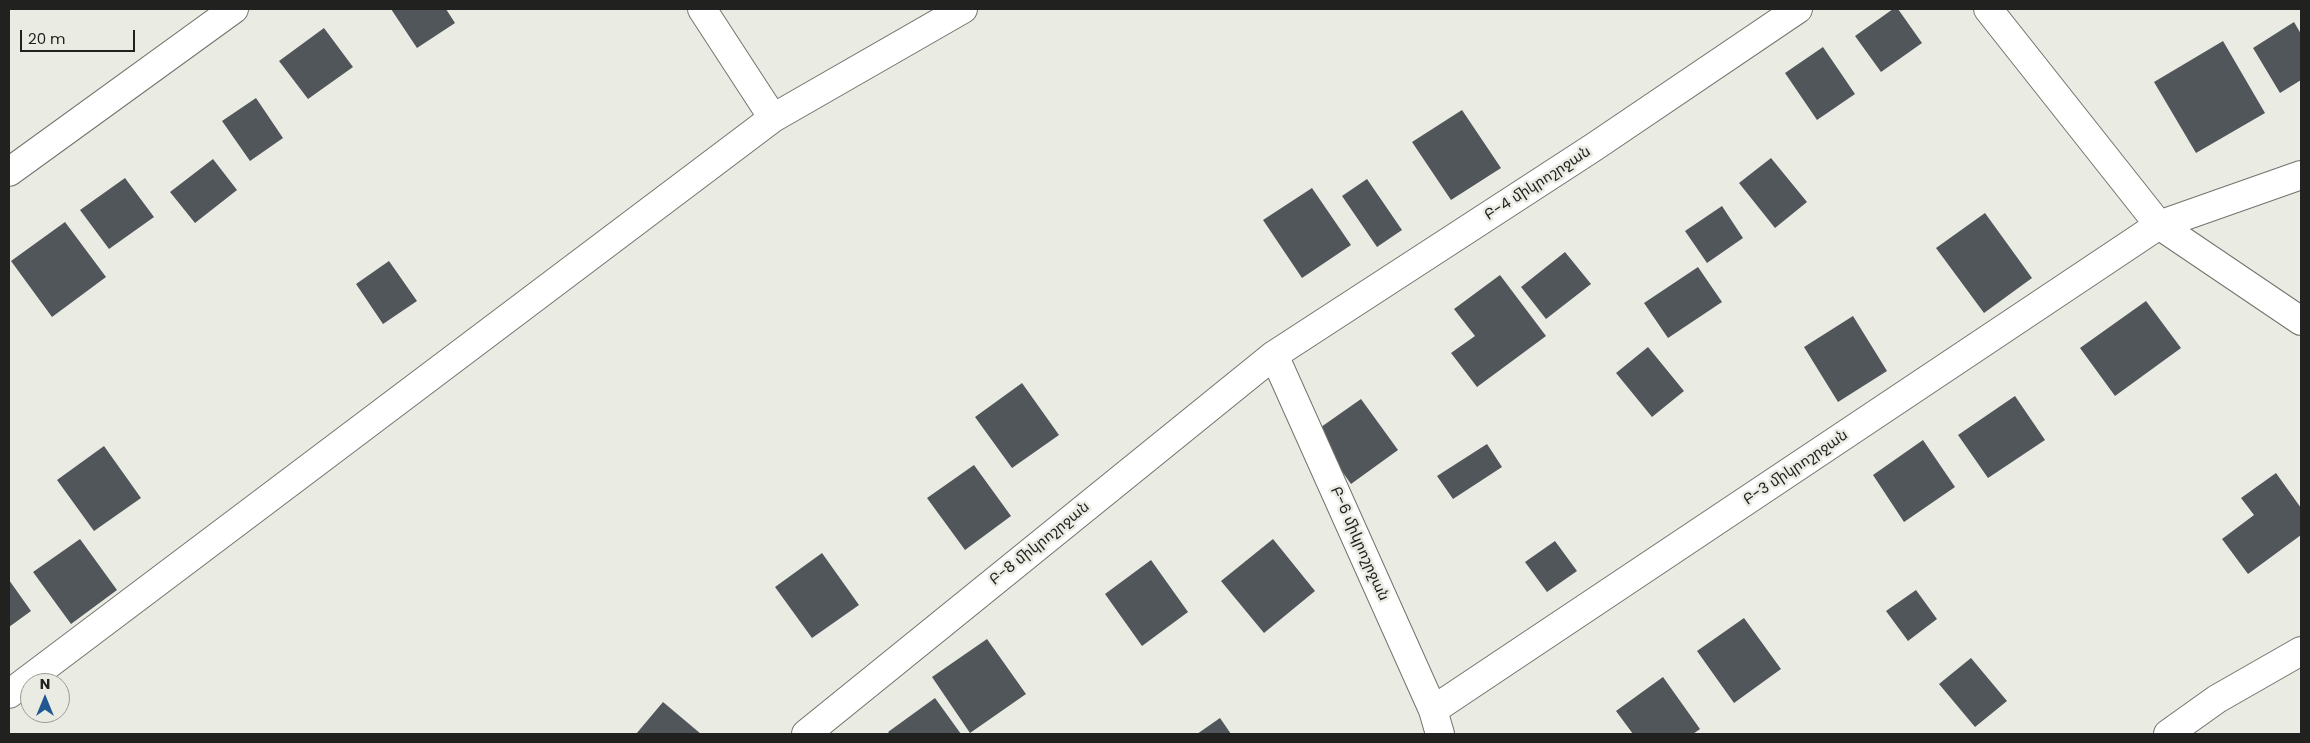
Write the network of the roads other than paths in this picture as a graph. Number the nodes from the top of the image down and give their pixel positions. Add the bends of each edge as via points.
1 (234, 9) edge
2 (702, 9) edge
3 (963, 9) edge
4 (1798, 9) edge
5 (1988, 9) edge
6 (773, 118) junction
7 (9, 172) edge
8 (2301, 175) edge
9 (2159, 225) junction
10 (2301, 321) edge
11 (1274, 355) junction
12 (2301, 651) edge
13 (9, 694) edge
14 (1436, 722) edge
15 (806, 734) edge
16 (2168, 734) edge

1 - 7 street
2 - 6 street
3 - 6 street
4 - 11 street, Բ-4 միկրոշրջան via 1586,152
5 - 9 street
6 - 13 street
8 - 9 street, Բ-3 միկրոշրջան
9 - 10 street
9 - 14 street, Բ-3 միկրոշրջան
11 - 14 street, Բ-6 միկրոշրջան
11 - 15 street, Բ-8 միկրոշրջան
12 - 16 street via 2218,699

